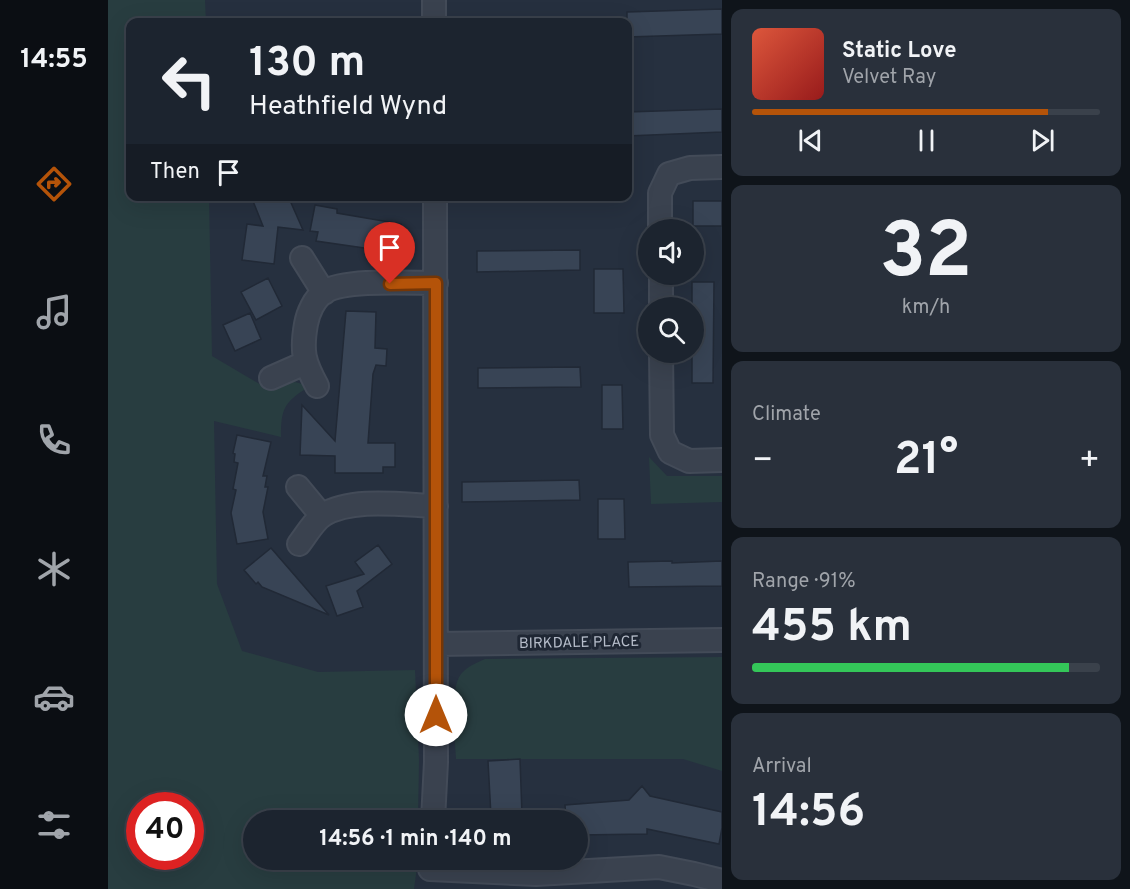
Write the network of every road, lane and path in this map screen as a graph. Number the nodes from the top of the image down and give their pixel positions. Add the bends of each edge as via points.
1 (434, 0) edge
2 (434, 18) edge
3 (722, 168) edge
4 (435, 201) edge
5 (660, 219) edge
6 (302, 258) dead end
7 (436, 283) junction
8 (324, 293) junction
9 (305, 363) junction
10 (661, 363) edge
11 (271, 378) dead end
12 (317, 386) dead end
13 (722, 460) edge
14 (298, 487) dead end
15 (436, 506) junction
16 (322, 516) junction
17 (298, 544) dead end
18 (722, 640) edge
19 (436, 644) junction
20 (434, 810) edge
21 (430, 872) edge
22 (536, 881) edge
23 (722, 881) edge

1 - 2 street
3 - 5 street via 690,168 669,174 660,193
4 - 7 street
6 - 8 street
7 - 8 street via 345,285
7 - 15 street
8 - 9 street via 309,312 304,335
9 - 11 street
9 - 12 street
10 - 13 street via 662,435 670,452 689,461
14 - 16 street
15 - 16 street via 360,504
15 - 19 street
16 - 17 street
18 - 19 street, BIRKDALE PLACE
19 - 20 street
21 - 22 street
22 - 23 street via 659,867

